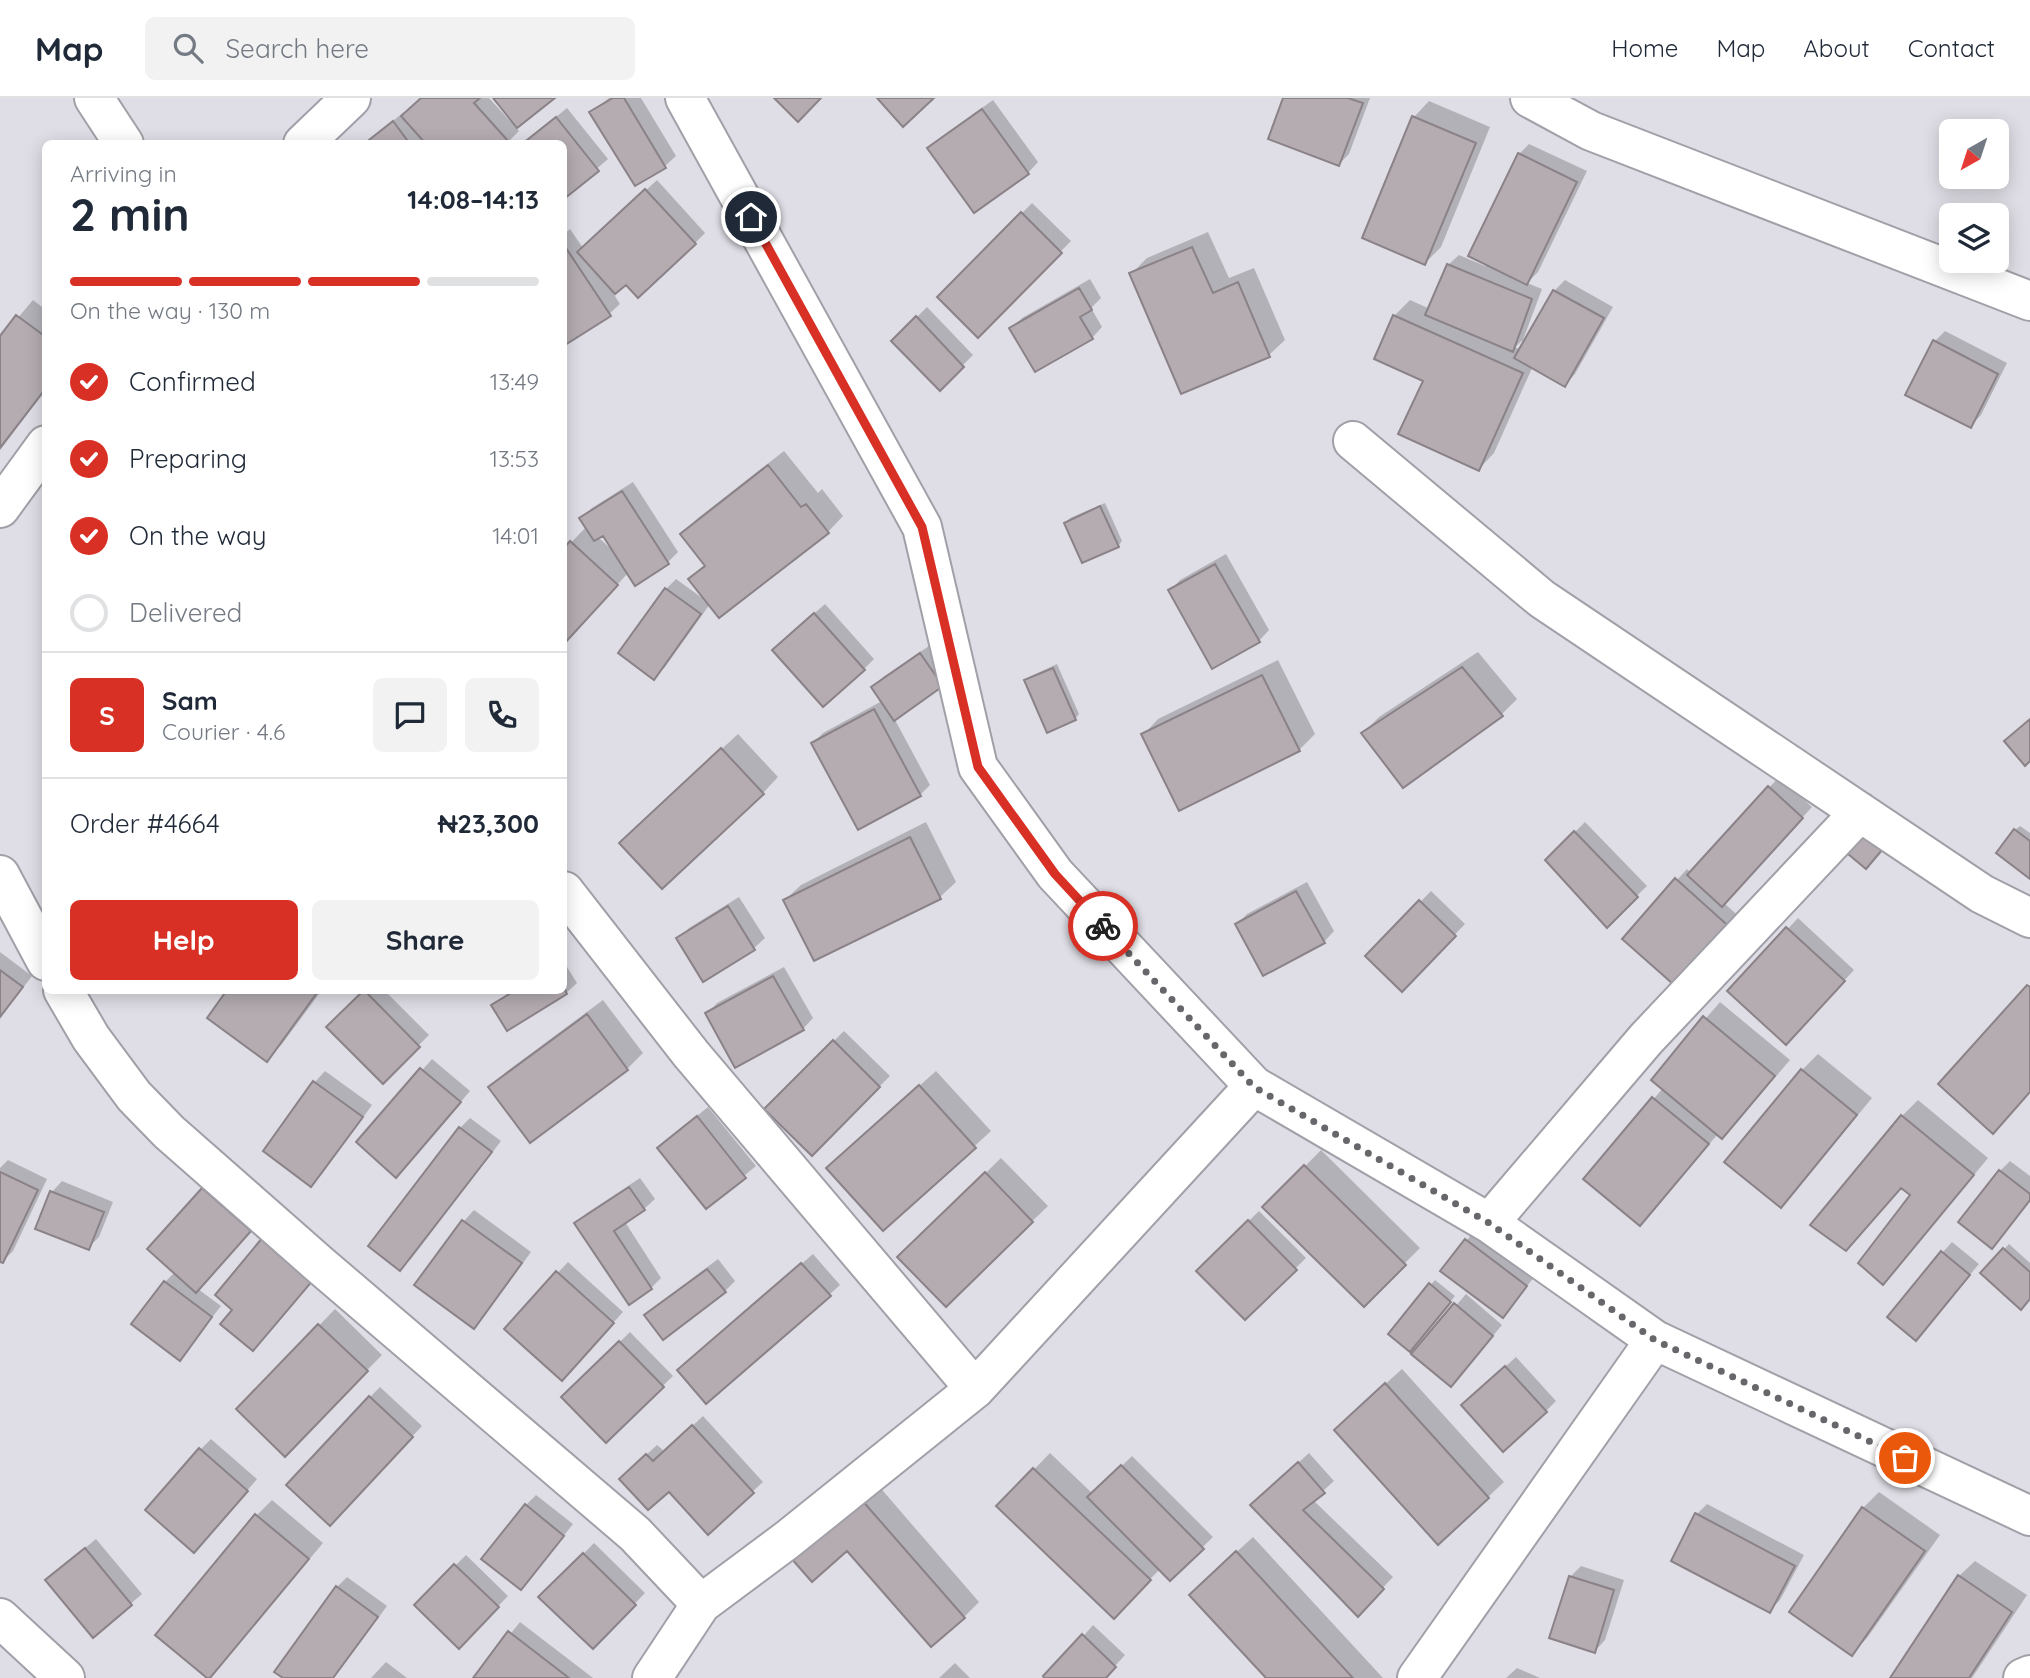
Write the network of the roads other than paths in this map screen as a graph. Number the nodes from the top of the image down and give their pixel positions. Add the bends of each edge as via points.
1 (94, 98) edge
2 (351, 98) edge
3 (685, 98) edge
4 (1530, 98) edge
5 (121, 140) edge
6 (307, 140) edge
7 (2030, 300) edge
8 (1353, 441) dead end
9 (42, 450) edge
10 (0, 508) edge
11 (1860, 812) junction
12 (0, 875) edge
13 (567, 895) edge
14 (2030, 918) edge
15 (42, 954) edge
16 (65, 994) edge
17 (1254, 1087) junction
18 (1489, 1223) junction
19 (1655, 1340) junction
20 (975, 1389) junction
21 (2030, 1516) edge
22 (701, 1604) junction
23 (0, 1618) edge
24 (2030, 1675) edge
25 (65, 1678) edge
26 (652, 1678) edge
27 (1417, 1678) edge
28 (2022, 1678) edge

1 - 5 street
2 - 6 street
3 - 17 street via 922,527 978,767 1055,874
4 - 7 street via 1591,131
8 - 11 street via 1542,599
9 - 10 street
11 - 14 street via 1982,894
11 - 18 street via 1646,1039
12 - 15 street
13 - 20 street via 691,1054
16 - 22 street via 134,1096 169,1132 635,1534
17 - 18 street
17 - 20 street
18 - 19 street
19 - 21 street
19 - 27 street
20 - 22 street
22 - 26 street
23 - 25 street
24 - 28 street

